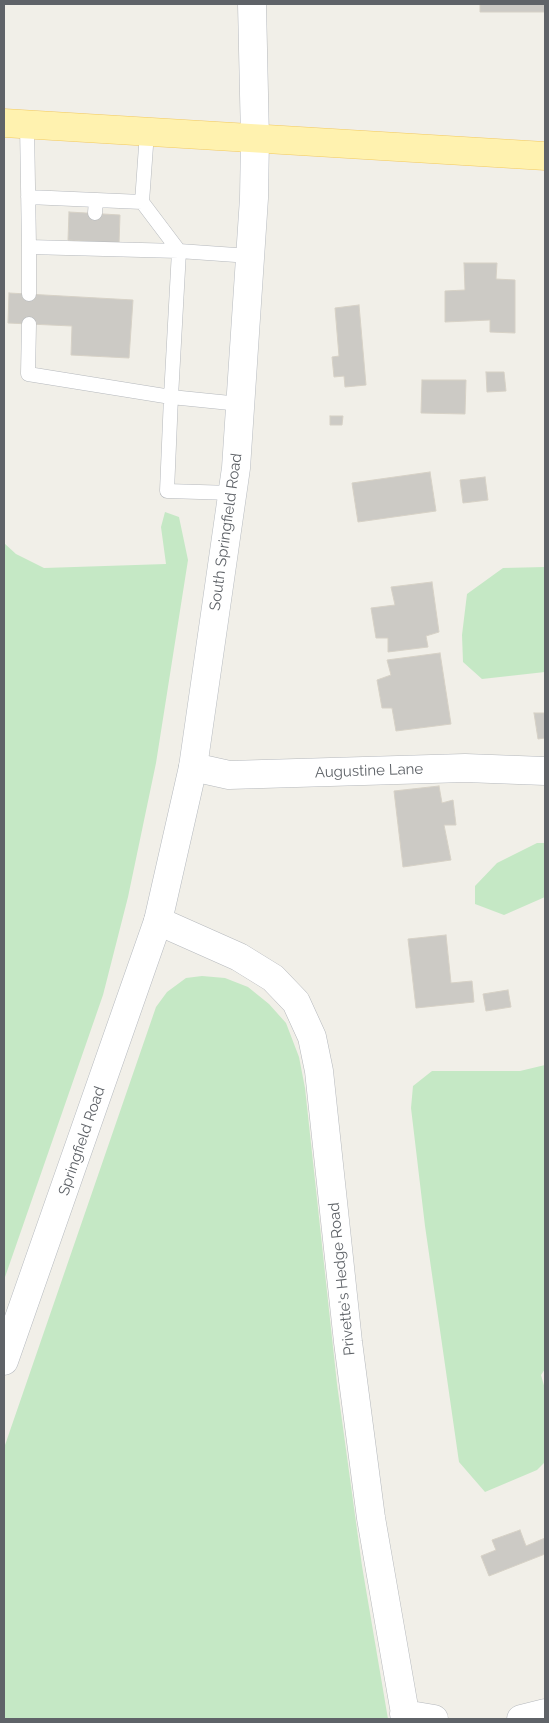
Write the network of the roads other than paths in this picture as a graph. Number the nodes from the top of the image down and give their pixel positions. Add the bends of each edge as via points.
1 (252, 4) edge
2 (16, 124) edge
3 (147, 132) junction
4 (256, 139) junction
5 (545, 156) edge
6 (28, 197) junction
7 (142, 202) junction
8 (29, 247) junction
9 (178, 251) junction
10 (250, 256) junction
11 (29, 294) dead end
12 (29, 324) dead end
13 (171, 397) junction
14 (240, 404) junction
15 (232, 493) junction
16 (193, 767) junction
17 (545, 771) edge
18 (158, 921) junction
19 (4, 1361) edge
20 (545, 1713) edge
21 (405, 1716) edge
22 (434, 1719) edge
23 (521, 1719) edge

1 - 4 street
2 - 3 main road
2 - 6 lane
3 - 4 main road
3 - 7 lane
4 - 5 main road
4 - 10 street, South Springfield Road
6 - 7 lane via 95,207
6 - 8 lane
7 - 9 lane
8 - 9 lane via 93,245
8 - 11 lane
9 - 10 lane
9 - 13 lane
10 - 14 street, South Springfield Road
12 - 13 lane via 28,374
13 - 14 lane
13 - 15 lane via 167,491
14 - 15 street, South Springfield Road
15 - 16 street, South Springfield Road
16 - 17 street, Augustine Lane via 229,775 465,768
16 - 18 street, South Springfield Road
18 - 19 street, Springfield Road
18 - 21 street, Privette's Hedge Road via 238,957 273,978 296,1002 312,1037 320,1071 348,1342 372,1518
20 - 23 street
21 - 22 street

